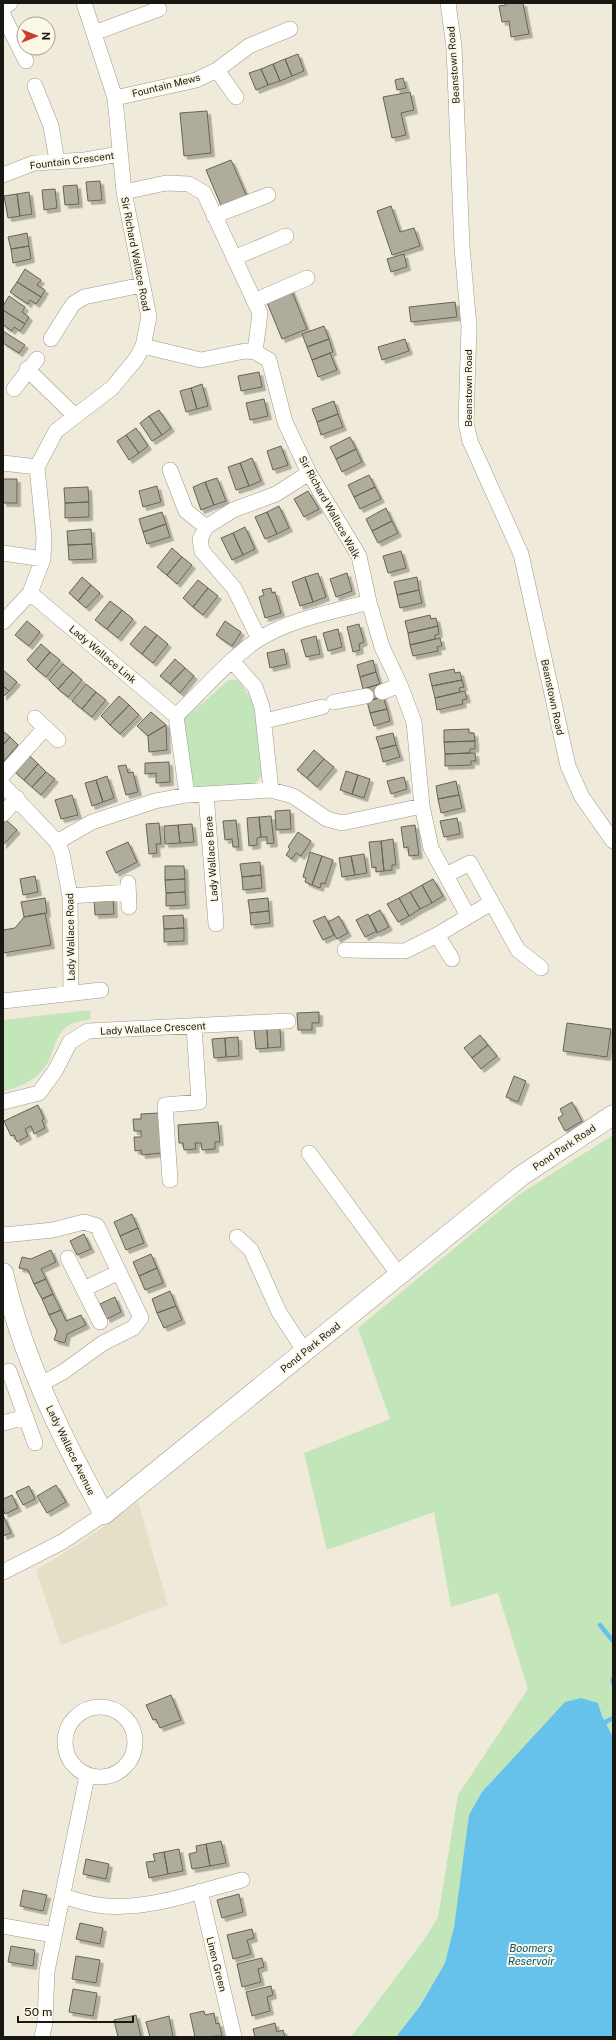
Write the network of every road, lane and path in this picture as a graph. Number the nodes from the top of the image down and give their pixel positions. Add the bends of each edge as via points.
1 (10, 3) edge
2 (84, 3) edge
3 (448, 3) edge
4 (3, 8) edge
5 (159, 9) dead end
6 (3, 15) edge
7 (290, 29) dead end
8 (94, 33) junction
9 (26, 61) dead end
10 (217, 70) junction
11 (35, 86) dead end
12 (236, 97) dead end
13 (115, 98) junction
14 (119, 154) junction
15 (57, 161) junction
16 (3, 175) edge
17 (124, 192) junction
18 (268, 195) dead end
19 (214, 216) junction
20 (286, 236) dead end
21 (234, 258) junction
22 (307, 278) dead end
23 (142, 285) junction
24 (254, 301) junction
25 (51, 339) dead end
26 (143, 346) junction
27 (255, 352) junction
28 (14, 389) dead end
29 (75, 416) junction
30 (3, 463) edge
31 (37, 467) junction
32 (170, 470) dead end
33 (309, 472) junction
34 (206, 527) junction
35 (3, 553) edge
36 (43, 559) junction
37 (30, 593) junction
38 (369, 602) junction
39 (3, 622) edge
40 (259, 639) junction
41 (232, 662) junction
42 (400, 685) junction
43 (382, 692) dead end
44 (366, 696) dead end
45 (176, 716) junction
46 (265, 721) junction
47 (58, 740) dead end
48 (3, 775) edge
49 (3, 785) edge
50 (271, 790) junction
51 (206, 794) junction
52 (187, 795) junction
53 (17, 798) junction
54 (422, 806) junction
55 (3, 814) edge
56 (613, 841) edge
57 (57, 842) junction
58 (446, 875) junction
59 (128, 894) dead end
60 (70, 896) junction
61 (491, 903) junction
62 (468, 916) junction
63 (216, 924) dead end
64 (437, 935) junction
65 (345, 950) dead end
66 (452, 959) dead end
67 (541, 968) dead end
68 (101, 990) dead end
69 (71, 993) junction
70 (3, 1001) edge
71 (288, 1021) dead end
72 (194, 1026) junction
73 (3, 1102) edge
74 (613, 1115) edge
75 (309, 1153) dead end
76 (170, 1180) dead end
77 (3, 1235) edge
78 (237, 1237) dead end
79 (68, 1258) dead end
80 (119, 1272) junction
81 (3, 1273) edge
82 (399, 1275) junction
83 (84, 1289) junction
84 (100, 1322) dead end
85 (305, 1352) junction
86 (9, 1371) dead end
87 (39, 1385) junction
88 (26, 1417) junction
89 (3, 1423) edge
90 (35, 1443) dead end
91 (104, 1514) junction
92 (3, 1572) edge
93 (87, 1776) junction
94 (242, 1880) dead end
95 (200, 1891) junction
96 (62, 1896) junction
97 (3, 1926) edge
98 (54, 1935) junction
99 (42, 2037) edge
100 (234, 2037) edge

1 - 4 street
2 - 8 street, Sir Richard Wallace Road
3 - 56 street, Beanstown Road via 454,47 462,247 469,327 466,423 470,441 521,554 568,766 582,797
5 - 8 street
6 - 9 street
7 - 10 street, Fountain Mews via 249,46
8 - 13 street, Sir Richard Wallace Road
10 - 12 street
10 - 13 street, Fountain Mews via 196,80
11 - 15 street via 50,126
13 - 14 street, Sir Richard Wallace Road
14 - 15 street, Fountain Crescent via 85,160
14 - 17 street, Sir Richard Wallace Road
15 - 16 street, Fountain Crescent via 34,164
17 - 19 street via 166,183 189,184 204,193
17 - 23 street, Sir Richard Wallace Road
18 - 19 street
19 - 21 street
20 - 21 street
21 - 24 street
22 - 24 street
23 - 25 street via 84,297 73,304
23 - 26 street, Sir Richard Wallace Road via 149,317
24 - 27 street via 260,313
26 - 27 street via 201,360 245,351
26 - 29 street, Sir Richard Wallace Road via 136,359 112,388
27 - 33 street, Sir Richard Wallace Walk via 269,360 285,422
28 - 29 street via 32,364
29 - 31 street, Sir Richard Wallace Road via 56,431
30 - 31 street
31 - 36 street via 44,537
32 - 34 street via 186,511
33 - 34 street via 276,494 233,510
33 - 38 street, Sir Richard Wallace Walk via 359,556
34 - 40 street via 200,539 202,551 234,588
35 - 36 street
36 - 37 street
37 - 39 street
37 - 45 street, Lady Wallace Link
38 - 40 street via 294,623
38 - 42 street, Sir Richard Wallace Walk via 382,647
40 - 41 street
41 - 45 street
41 - 46 street via 255,687
42 - 43 street
42 - 54 street, Sir Richard Wallace Walk via 414,722
44 - 46 street
45 - 52 street
46 - 50 street
47 - 48 street via 40,723
49 - 53 street, Lady Wallace Road
50 - 51 street
50 - 54 street via 293,796 327,819 342,823
51 - 52 street
51 - 63 street, Lady Wallace Brae
52 - 57 street via 155,801 92,822
53 - 55 street
53 - 57 street, Lady Wallace Road
54 - 58 street, Sir Richard Wallace Walk via 431,848
57 - 60 street, Lady Wallace Road via 62,854
58 - 61 street via 470,863
58 - 62 street, Sir Richard Wallace Walk
59 - 60 street
60 - 69 street, Lady Wallace Road
61 - 62 street
61 - 67 street via 518,950
62 - 64 street
64 - 65 street via 405,951
64 - 66 street
68 - 69 street
69 - 70 street
71 - 72 street, Lady Wallace Crescent
72 - 73 street, Lady Wallace Crescent via 88,1031 70,1042 55,1071 39,1093
72 - 76 street via 200,1102 165,1105
74 - 82 main road, Pond Park Road via 521,1176
75 - 82 street
77 - 80 street via 53,1230 84,1222 97,1226
78 - 85 street via 251,1250 279,1312
79 - 83 street
80 - 83 street
80 - 87 street via 141,1318 133,1328 103,1343 63,1372
81 - 87 main road, Lady Wallace Avenue via 22,1342
82 - 85 main road, Pond Park Road
83 - 84 street
85 - 91 main road, Pond Park Road
86 - 88 street
87 - 91 main road, Lady Wallace Avenue via 74,1459
88 - 89 street
88 - 90 street
91 - 92 street, Pond Park Road via 62,1542
93 - 93 street via 74,1768 66,1754 64,1740 68,1726 74,1717 84,1710 98,1706 112,1708 125,1717 134,1730 136,1743 132,1759 125,1768 112,1776
93 - 96 street
94 - 95 street
95 - 96 street via 134,1906 98,1905
95 - 100 street, Linen Green
96 - 98 street
97 - 98 street
98 - 99 street via 47,1971

